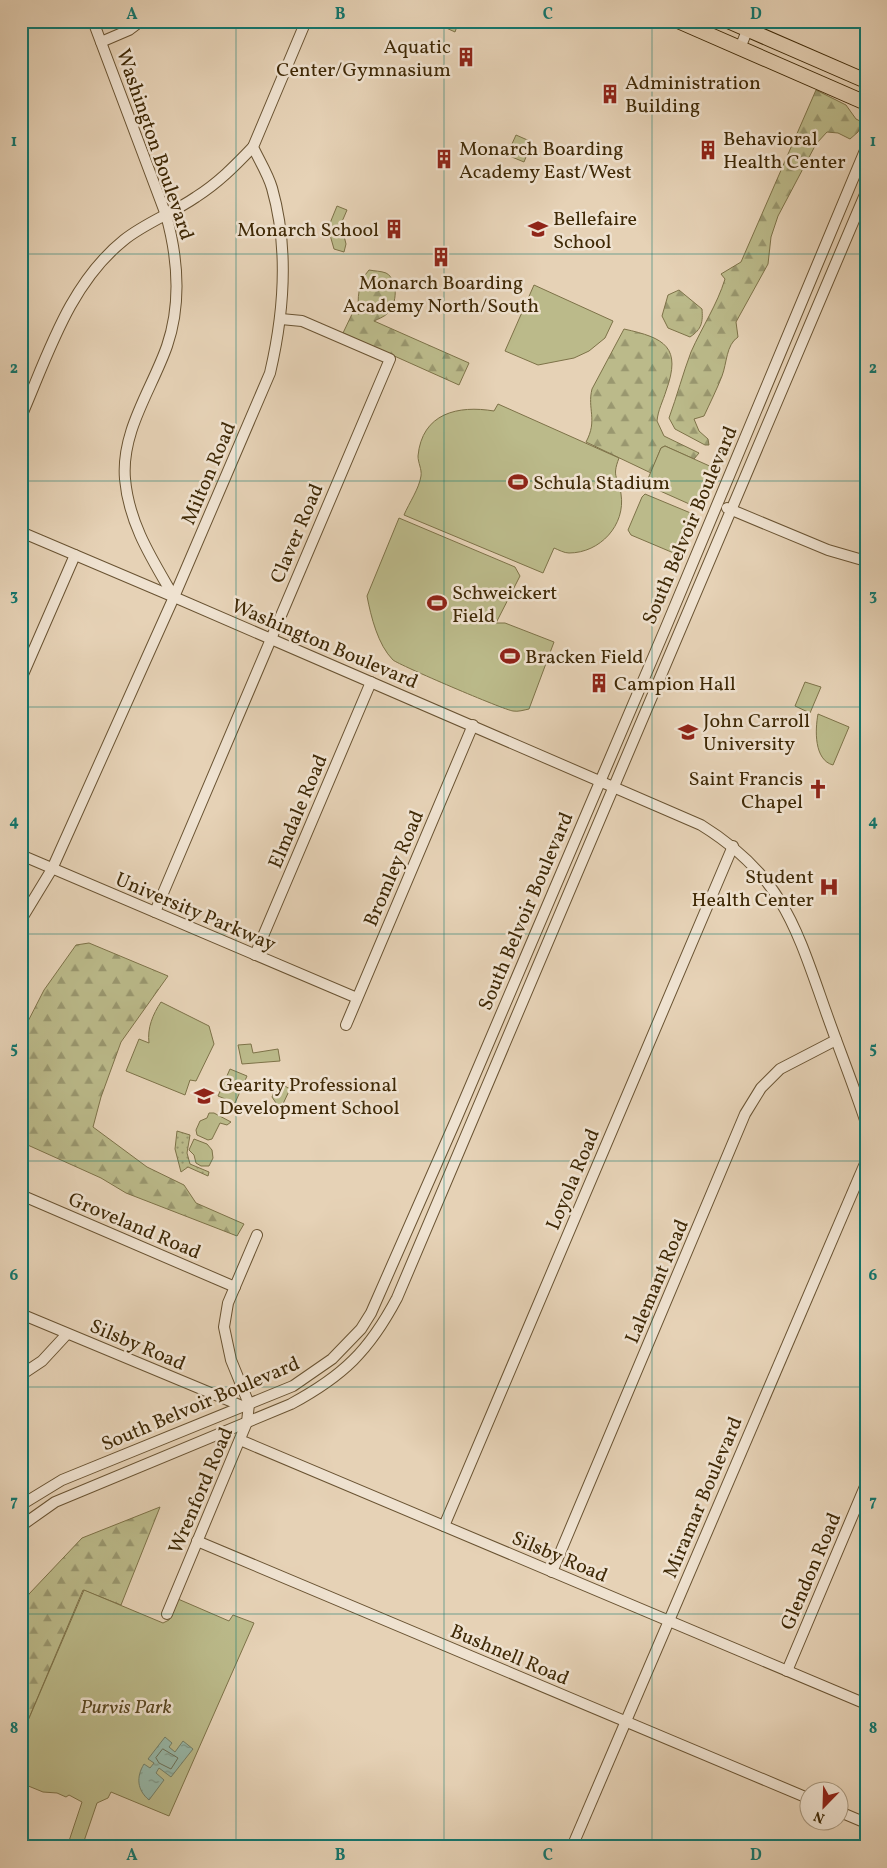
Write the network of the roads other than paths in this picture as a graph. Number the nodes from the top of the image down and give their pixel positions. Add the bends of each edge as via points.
1 (93, 21) edge
2 (141, 21) edge
3 (306, 21) edge
4 (678, 21) edge
5 (741, 29) edge
6 (101, 42) junction
7 (866, 81) edge
8 (866, 103) edge
9 (253, 147) junction
10 (866, 148) edge
11 (866, 192) edge
12 (166, 215) junction
13 (281, 319) junction
14 (21, 417) edge
15 (717, 504) junction
16 (731, 510) junction
17 (21, 532) edge
18 (74, 555) junction
19 (866, 561) edge
20 (174, 597) junction
21 (270, 638) junction
22 (21, 679) edge
23 (371, 682) junction
24 (473, 725) junction
25 (599, 781) junction
26 (613, 787) junction
27 (732, 846) junction
28 (21, 855) edge
29 (52, 868) junction
30 (154, 912) junction
31 (21, 920) edge
32 (255, 955) junction
33 (357, 998) junction
34 (346, 1025) dead end
35 (836, 1040) junction
36 (455, 1122) junction
37 (866, 1123) edge
38 (469, 1128) junction
39 (866, 1161) edge
40 (21, 1195) edge
41 (257, 1235) dead end
42 (234, 1287) junction
43 (21, 1314) edge
44 (66, 1334) junction
45 (21, 1376) edge
46 (245, 1405) junction
47 (248, 1422) junction
48 (240, 1440) junction
49 (866, 1484) edge
50 (21, 1505) edge
51 (21, 1526) edge
52 (444, 1526) junction
53 (197, 1541) junction
54 (552, 1572) junction
55 (167, 1614) dead end
56 (668, 1620) junction
57 (787, 1671) junction
58 (866, 1704) edge
59 (626, 1721) junction
60 (800, 1795) edge
61 (850, 1816) edge
62 (866, 1823) edge
63 (21, 1844) edge
64 (28, 1847) edge
65 (572, 1847) edge

1 - 6 street, Washington Boulevard
2 - 6 street via 130,30
3 - 9 street
4 - 5 main road
5 - 7 main road
5 - 8 main road
6 - 12 street, Washington Boulevard
9 - 12 street via 226,176
9 - 13 street, Milton Road via 272,188 278,224 283,263
10 - 15 street, South Belvoir Boulevard
11 - 16 street, South Belvoir Boulevard
12 - 14 street via 124,240 82,286 67,312
12 - 20 street, Washington Boulevard via 178,277 172,323 167,346 132,426 125,476 134,524
13 - 20 street, Milton Road via 270,374
13 - 21 street, Claver Road via 302,321 390,359
15 - 16 street
15 - 25 street, South Belvoir Boulevard
16 - 19 street via 828,550
16 - 26 street, South Belvoir Boulevard
17 - 18 street
18 - 20 street
18 - 22 street
20 - 21 street, Washington Boulevard
20 - 29 street, Milton Road
21 - 23 street, Washington Boulevard
21 - 30 street, Claver Road
23 - 24 street, Washington Boulevard
23 - 32 street, Elmdale Road
24 - 25 street, Washington Boulevard
24 - 33 street, Bromley Road
25 - 26 street, Washington Boulevard
25 - 36 street, South Belvoir Boulevard
26 - 27 street, Washington Boulevard via 701,825
26 - 38 street, South Belvoir Boulevard
27 - 35 street, Washington Boulevard via 782,902 798,935
27 - 52 street, Loyola Road
28 - 29 street, University Parkway
29 - 30 street, University Parkway
29 - 31 street, Milton Road
30 - 32 street, University Parkway
32 - 33 street, University Parkway
33 - 34 street, Bromley Road
35 - 37 street, Washington Boulevard
35 - 54 street, Lalemant Road via 780,1069 761,1088 746,1114
36 - 38 street
36 - 46 street, South Belvoir Boulevard via 381,1293 361,1328 332,1359 313,1373 292,1386
38 - 47 street, South Belvoir Boulevard via 382,1326 349,1366 317,1390
39 - 56 street, Miramar Boulevard
40 - 42 street, Groveland Road
41 - 42 street, Wrenford Road
42 - 46 street, Wrenford Road via 227,1307 225,1336
43 - 44 street, Silsby Road
44 - 45 street via 42,1361
44 - 46 street, Silsby Road
46 - 47 street, Wrenford Road
46 - 50 street, South Belvoir Boulevard via 62,1480
47 - 48 street, Wrenford Road
47 - 51 street, South Belvoir Boulevard via 55,1502
48 - 52 street, Silsby Road
48 - 53 street, Wrenford Road
49 - 57 street, Glendon Road
52 - 54 street, Silsby Road
53 - 55 street, Wrenford Road
53 - 59 street, Bushnell Road
54 - 56 street, Silsby Road
56 - 57 street, Silsby Road
56 - 59 street, Miramar Boulevard
57 - 58 street, Silsby Road
59 - 60 street, Bushnell Road
59 - 65 street, Miramar Boulevard
61 - 62 street
63 - 64 main road

